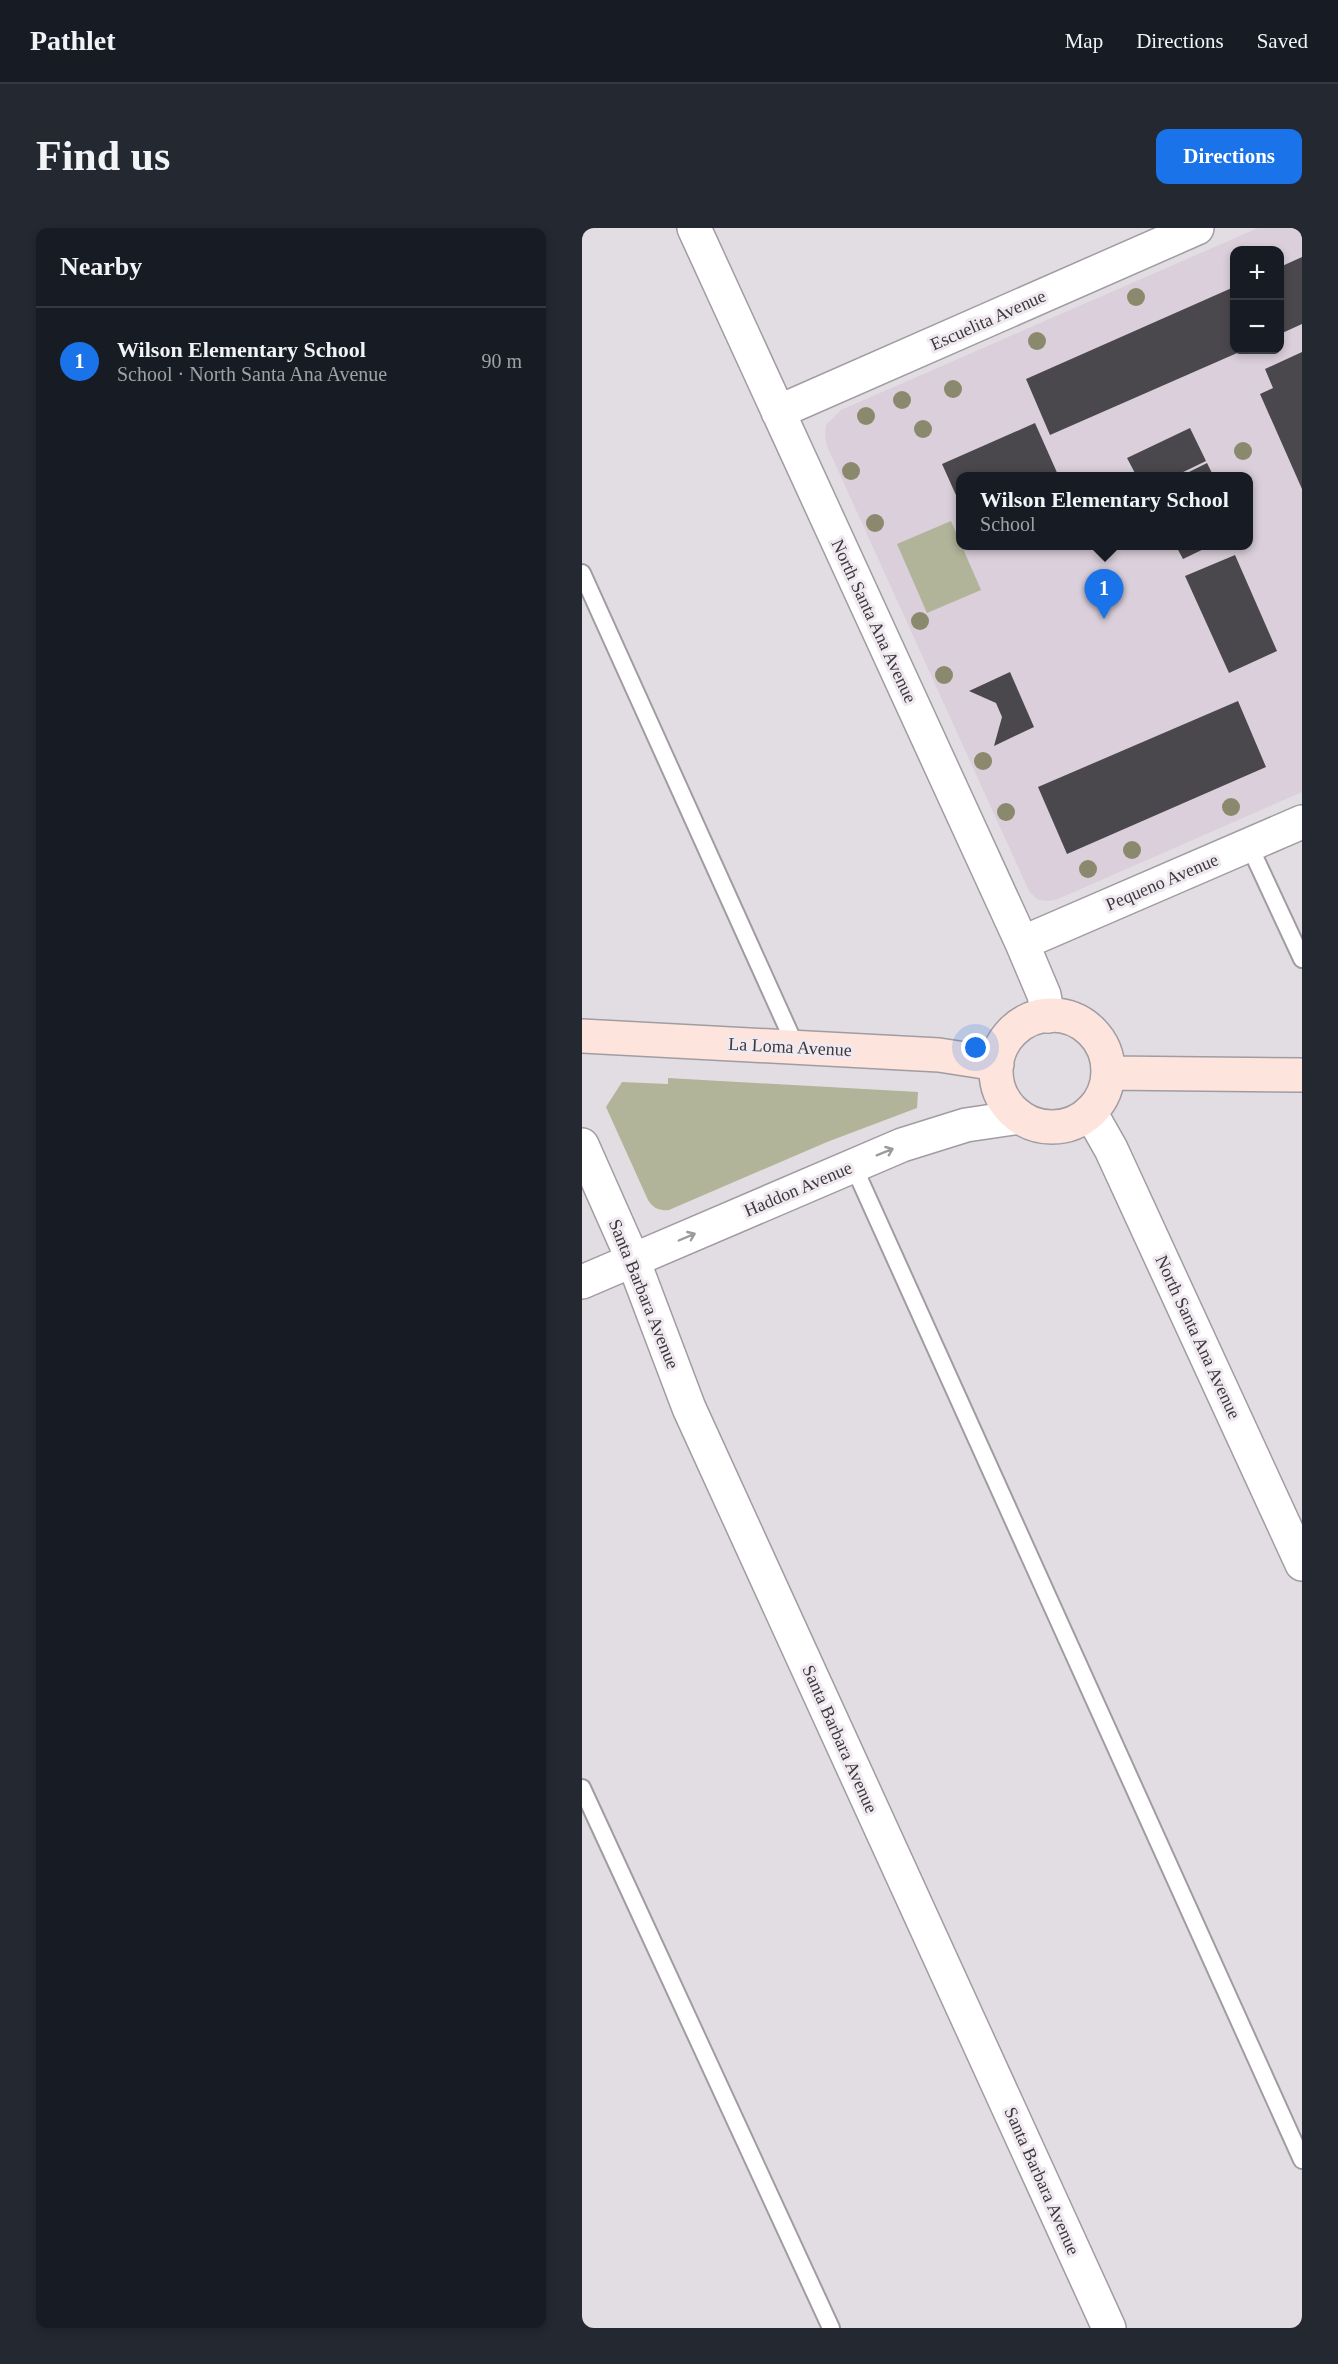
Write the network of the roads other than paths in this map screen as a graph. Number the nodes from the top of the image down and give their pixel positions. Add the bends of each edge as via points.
1 (694, 228) edge
2 (1197, 228) edge
3 (778, 412) junction
4 (582, 573) edge
5 (1302, 822) edge
6 (1249, 845) junction
7 (1022, 943) junction
8 (1302, 959) edge
9 (1048, 1016) junction
10 (582, 1036) edge
11 (796, 1047) junction
12 (997, 1064) junction
13 (1108, 1073) junction
14 (1302, 1075) edge
15 (1090, 1112) junction
16 (1020, 1118) junction
17 (582, 1145) edge
18 (853, 1165) junction
19 (633, 1260) junction
20 (582, 1282) edge
21 (1302, 1564) edge
22 (582, 1788) edge
23 (1302, 2160) edge
24 (831, 2328) edge
25 (1109, 2328) edge

1 - 3 street, North Santa Ana Avenue
2 - 3 street, Escuelita Avenue
3 - 7 street, North Santa Ana Avenue
4 - 11 lane
5 - 6 street, Pequeno Avenue
6 - 7 street, Pequeno Avenue
6 - 8 lane
7 - 9 street, North Santa Ana Avenue via 1044,995
9 - 12 main road via 1019,1026 1008,1037
9 - 13 main road via 1074,1020 1096,1036 1107,1060
10 - 11 main road, La Loma Avenue
11 - 12 main road, La Loma Avenue via 939,1055
12 - 16 main road via 1001,1094
13 - 14 main road
13 - 15 main road via 1100,1101
15 - 16 main road via 1063,1126 1048,1127
15 - 21 street, North Santa Ana Avenue via 1111,1149
18 -> 16 street, Haddon Avenue via 966,1125
17 - 19 street, Santa Barbara Avenue
19 -> 18 street, Haddon Avenue
18 - 23 lane
19 - 20 street, Haddon Avenue
19 - 25 street, Santa Barbara Avenue via 694,1418
22 - 24 lane

